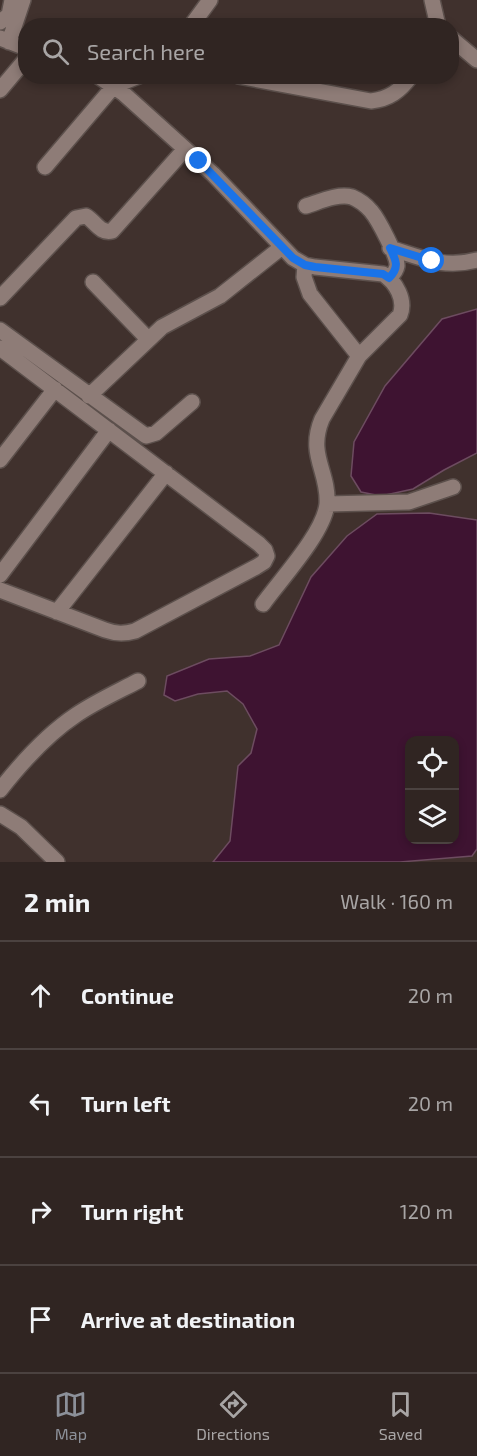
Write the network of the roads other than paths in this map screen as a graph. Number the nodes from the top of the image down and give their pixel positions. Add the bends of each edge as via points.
1 (12, 0) edge
2 (22, 0) edge
3 (210, 0) edge
4 (432, 0) edge
5 (197, 18) edge
6 (436, 18) edge
7 (0, 22) edge
8 (5, 40) edge
9 (459, 45) edge
10 (477, 60) edge
11 (18, 69) edge
12 (111, 84) edge
13 (119, 84) edge
14 (282, 84) edge
15 (405, 84) edge
16 (114, 86) junction
17 (0, 90) edge
18 (185, 149) junction
19 (45, 167) dead end
20 (306, 206) dead end
21 (282, 247) junction
22 (390, 248) junction
23 (477, 260) edge
24 (305, 265) junction
25 (389, 278) junction
26 (93, 282) dead end
27 (0, 298) edge
28 (0, 330) edge
29 (148, 339) junction
30 (0, 348) edge
31 (359, 356) junction
32 (55, 389) junction
33 (89, 396) junction
34 (192, 402) dead end
35 (109, 430) junction
36 (0, 460) edge
37 (166, 473) junction
38 (453, 487) dead end
39 (327, 504) junction
40 (0, 575) edge
41 (0, 590) edge
42 (263, 604) dead end
43 (57, 612) junction
44 (138, 681) dead end
45 (0, 790) edge
46 (0, 814) edge
47 (57, 862) edge

1 - 7 street via 9,15
2 - 8 street
3 - 5 street
4 - 6 street
9 - 10 street
11 - 17 street
12 - 16 street
13 - 16 street
14 - 15 street via 371,100 391,96
16 - 18 street
16 - 19 street
18 - 21 street
18 - 27 street via 112,231 101,230 86,216 76,218
20 - 22 street via 339,196 355,198 376,217
21 - 24 street
21 - 29 street via 220,296
22 - 23 street via 438,263
22 - 25 street via 397,267
24 - 25 street via 383,274
24 - 31 street via 304,277 310,294
25 - 31 street via 402,300 402,309
26 - 29 street
28 - 33 street
29 - 33 street
30 - 32 street
31 - 39 street via 322,419 316,439
32 - 35 street
32 - 36 street
33 - 34 street via 146,436 156,433
35 - 37 street
35 - 40 street
37 - 43 street
37 - 43 street via 259,544 267,556 264,562 135,631 114,634
38 - 39 street via 409,502
39 - 42 street via 315,533
41 - 43 street
44 - 45 street via 62,725 16,768
46 - 47 street via 21,827

